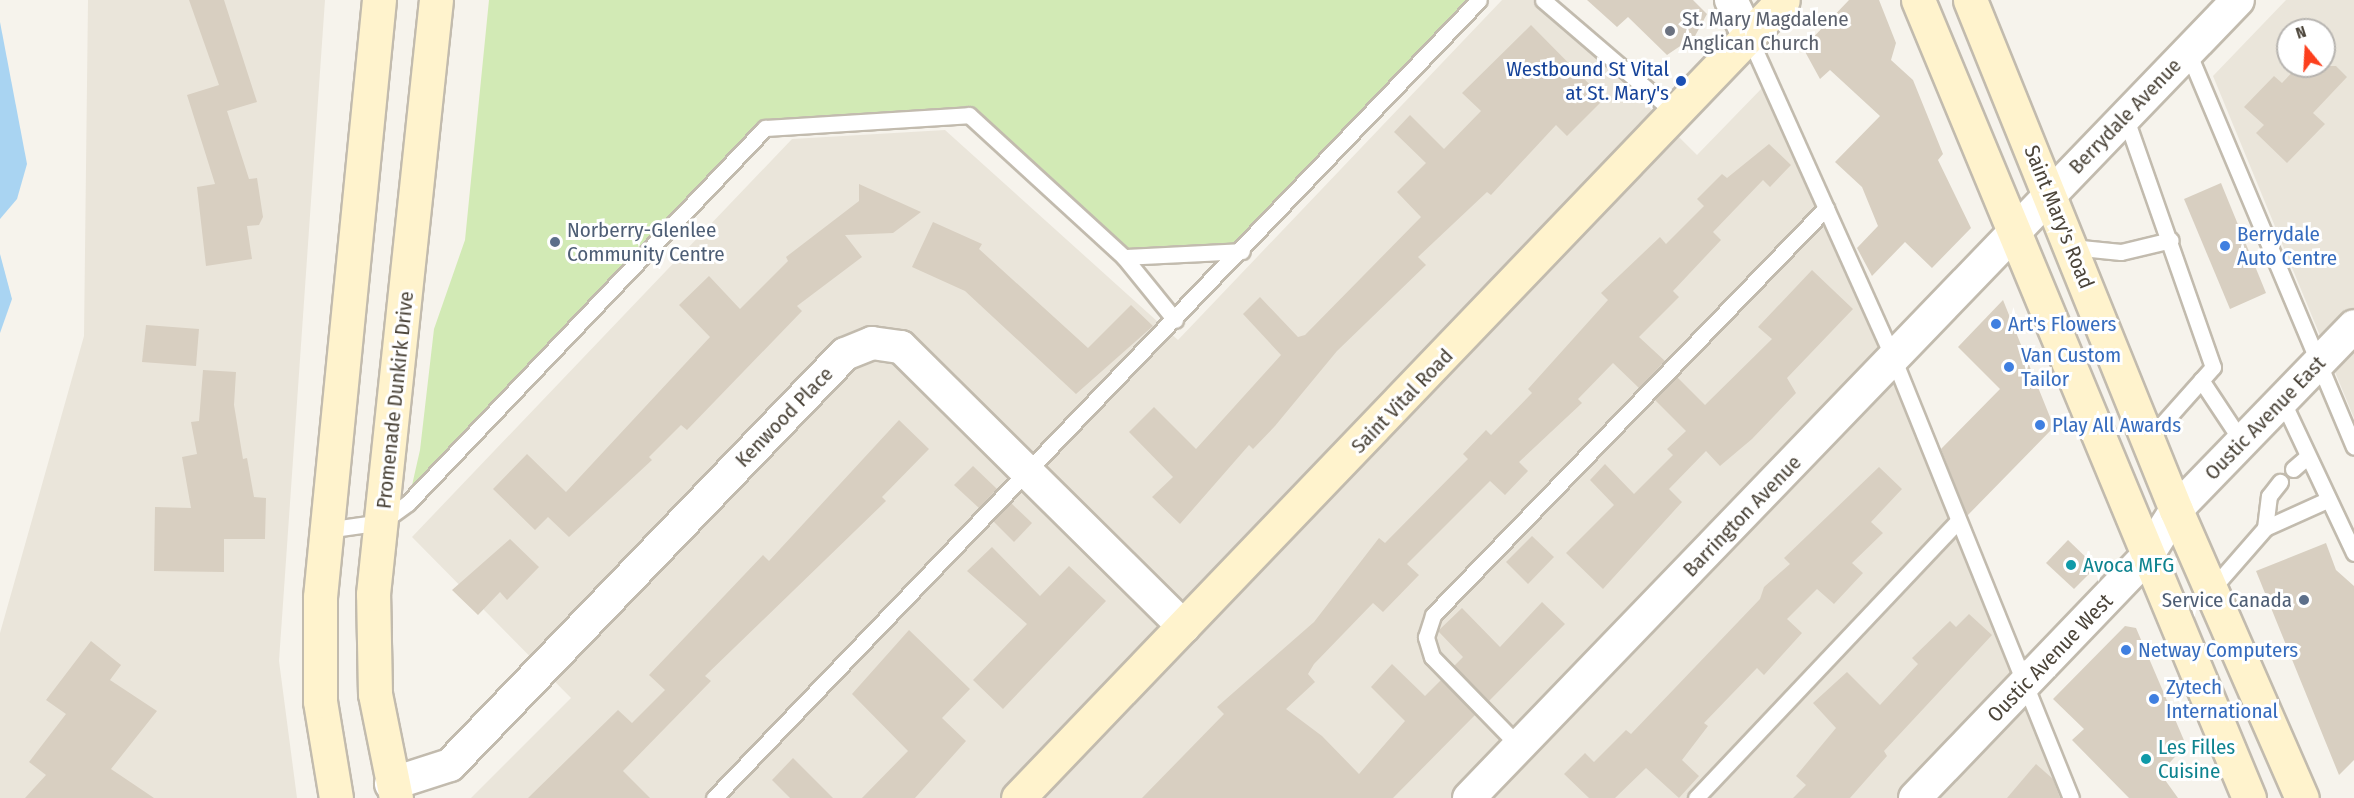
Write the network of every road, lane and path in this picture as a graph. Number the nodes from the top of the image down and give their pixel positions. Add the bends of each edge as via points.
1 (379, 0) edge
2 (436, 0) edge
3 (1479, 0) edge
4 (1543, 0) edge
5 (1731, 0) edge
6 (1783, 0) edge
7 (1918, 0) edge
8 (1970, 0) edge
9 (2238, 0) edge
10 (1749, 37) junction
11 (2188, 52) junction
12 (1677, 115) junction
13 (2126, 116) junction
14 (2050, 193) junction
15 (1826, 208) junction
16 (2012, 232) junction
17 (2171, 240) junction
18 (2071, 247) junction
19 (1242, 251) junction
20 (1124, 257) junction
21 (1175, 320) junction
22 (2354, 327) edge
23 (1894, 360) junction
24 (2319, 362) junction
25 (2201, 380) junction
26 (2282, 400) junction
27 (2148, 440) junction
28 (2242, 442) junction
29 (2354, 447) edge
30 (2307, 457) junction
31 (2294, 469) dead end
32 (1030, 471) junction
33 (2280, 482) dead end
34 (2325, 501) junction
35 (2176, 510) junction
36 (382, 522) junction
37 (1957, 522) junction
38 (2265, 528) junction
39 (326, 530) junction
40 (2354, 553) edge
41 (2147, 556) junction
42 (2211, 590) junction
43 (1184, 627) junction
44 (2025, 685) junction
45 (1519, 746) junction
46 (393, 791) edge
47 (336, 798) edge
48 (714, 798) edge
49 (1018, 798) edge
50 (1469, 798) edge
51 (1696, 798) edge
52 (1915, 798) edge
53 (2071, 798) edge
54 (2248, 798) edge
55 (2302, 798) edge

1 - 39 main road
2 - 36 main road, Promenade Dunkirk Drive
3 - 19 lane
4 - 12 lane
5 - 10 street
6 - 10 main road, Saint Vital Road
7 - 16 main road
8 - 14 main road, Saint Mary's Road
9 - 11 street, Berrydale Avenue
10 - 12 main road, Saint Vital Road
10 - 15 lane
11 - 13 street, Berrydale Avenue
11 - 24 lane
12 - 43 main road, Saint Vital Road
13 - 14 street, Berrydale Avenue
13 - 17 lane
14 - 16 street, Berrydale Avenue
14 - 18 main road, Saint Mary's Road
15 - 23 lane
15 - 45 lane via 1432,615 1426,637 1432,657
16 - 23 street, Barrington Avenue
16 - 41 main road
17 - 18 lane via 2121,252
17 - 25 lane via 2213,367
18 - 27 main road, Saint Mary's Road
19 - 20 lane
19 - 21 lane
20 - 21 lane
20 - 36 lane via 969,115 765,128 408,503
21 - 32 lane
22 - 24 street, Oustic Avenue East
23 - 37 lane
23 - 45 street, Barrington Avenue
24 - 26 street, Oustic Avenue East
24 - 29 lane
25 - 27 lane
25 - 28 lane
26 - 28 street, Oustic Avenue East
26 - 30 lane
27 - 35 main road, Saint Mary's Road
28 - 35 street, Oustic Avenue East
30 - 31 lane
30 - 34 lane
32 - 43 street, Kenwood Place
32 - 46 street, Kenwood Place via 901,347 872,343 844,354 450,765
32 - 48 lane
33 - 38 lane via 2269,496
34 - 38 lane
34 - 40 lane
35 - 41 street, Oustic Avenue West
35 - 42 main road, Saint Mary's Road
36 - 39 lane
36 - 46 main road, Promenade Dunkirk Drive via 373,594 375,694
37 - 44 lane
37 - 51 lane
38 - 42 lane
39 - 47 main road via 320,702
41 - 44 street, Oustic Avenue West
41 - 54 main road
42 - 55 main road, Saint Mary's Road
43 - 49 main road, Saint Vital Road
44 - 52 street, Oustic Avenue West
44 - 53 lane
45 - 50 street, Barrington Avenue

